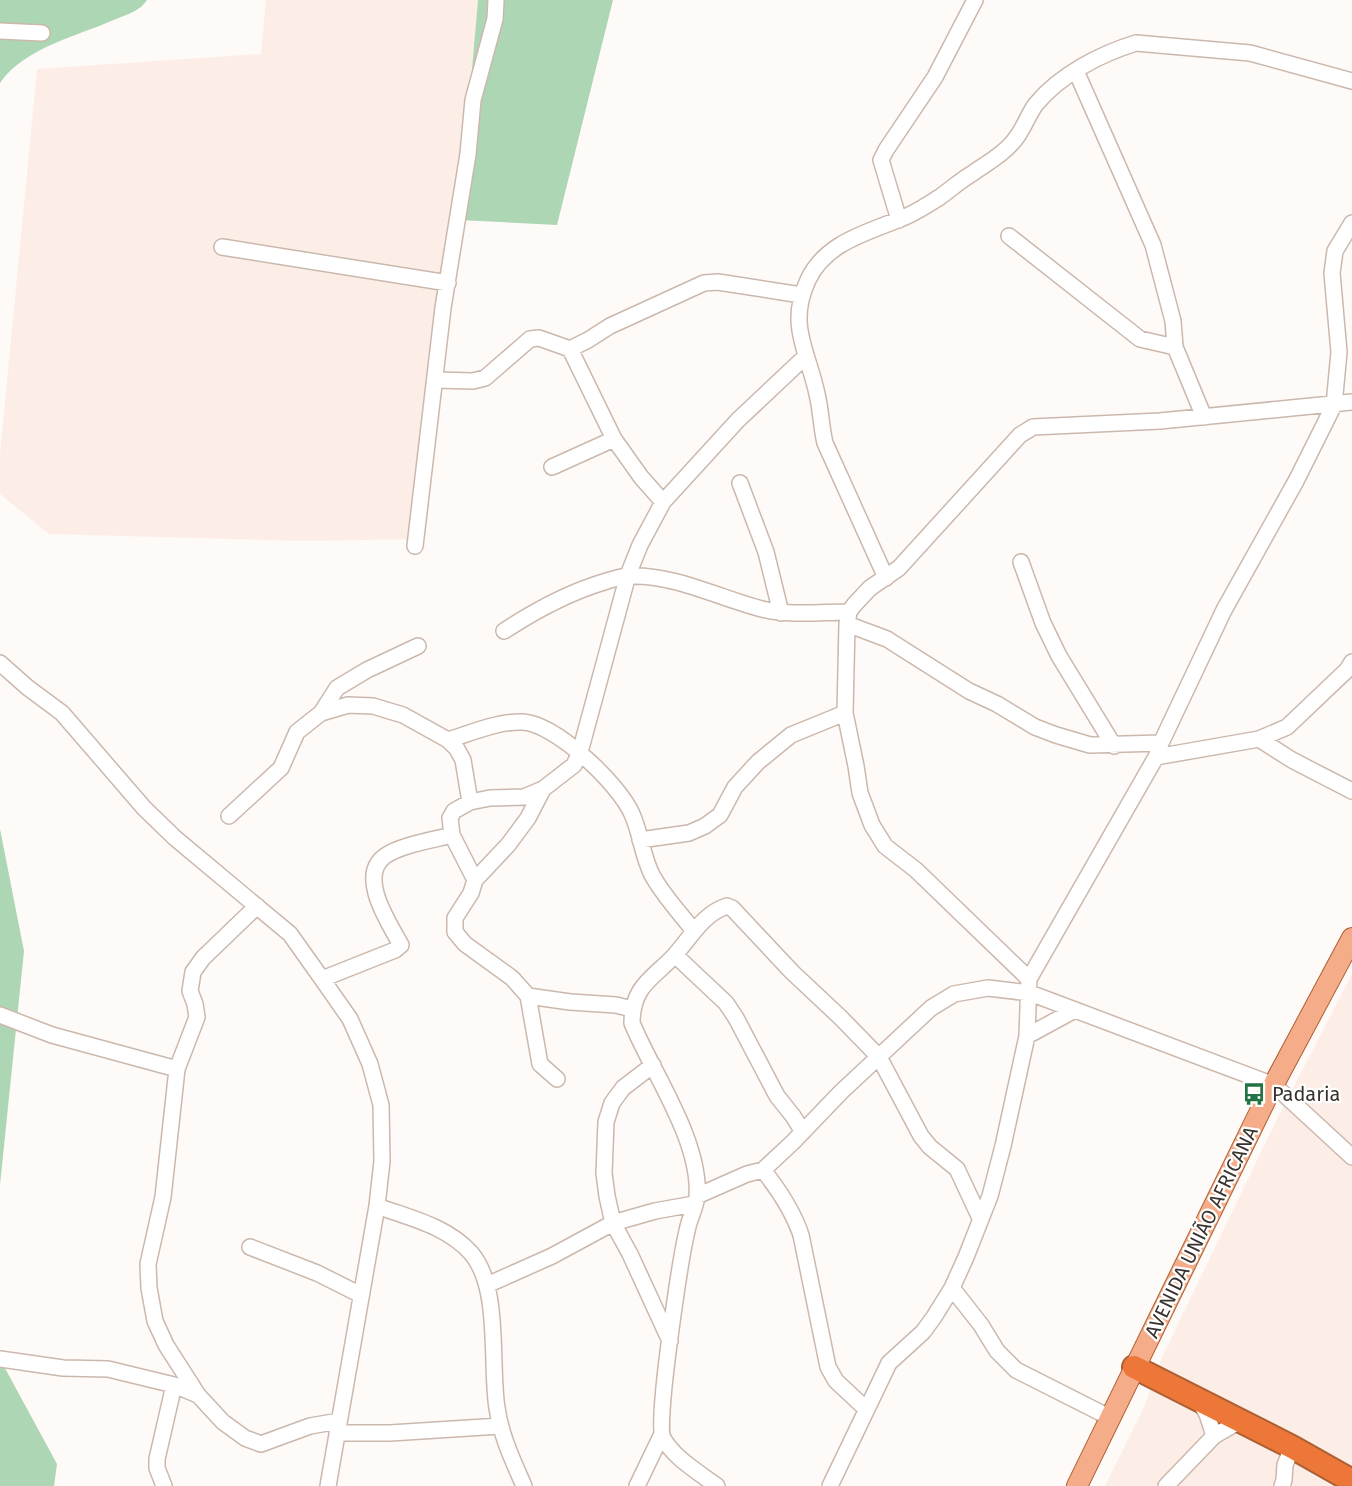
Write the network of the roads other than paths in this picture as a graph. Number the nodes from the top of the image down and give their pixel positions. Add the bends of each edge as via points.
1 (496, 0) edge
2 (975, 0) edge
3 (0, 31) edge
4 (42, 33) dead end
5 (1076, 71) junction
6 (1352, 81) edge
7 (899, 220) junction
8 (1352, 223) edge
9 (1009, 236) dead end
10 (222, 247) dead end
11 (448, 283) junction
12 (801, 296) junction
13 (1175, 347) junction
14 (570, 349) junction
15 (806, 356) junction
16 (435, 381) junction
17 (1352, 402) edge
18 (1334, 405) junction
19 (1204, 417) junction
20 (614, 439) junction
21 (552, 467) dead end
22 (740, 483) dead end
23 (663, 502) junction
24 (415, 546) dead end
25 (1021, 562) dead end
26 (628, 575) junction
27 (886, 578) junction
28 (781, 613) junction
29 (848, 618) junction
30 (504, 631) dead end
31 (418, 646) dead end
32 (1352, 662) edge
33 (0, 663) edge
34 (321, 713) junction
35 (844, 713) junction
36 (1259, 740) junction
37 (448, 741) junction
38 (1114, 746) junction
39 (1159, 750) junction
40 (580, 752) junction
41 (543, 789) junction
42 (1352, 791) edge
43 (470, 802) junction
44 (229, 816) dead end
45 (452, 835) junction
46 (640, 840) junction
47 (476, 879) junction
48 (257, 906) junction
49 (693, 930) junction
50 (1352, 938) edge
51 (675, 955) junction
52 (322, 979) junction
53 (1029, 986) junction
54 (528, 996) junction
55 (632, 1009) junction
56 (1073, 1011) junction
57 (0, 1015) edge
58 (1027, 1036) junction
59 (879, 1057) junction
60 (653, 1065) junction
61 (177, 1069) junction
62 (557, 1079) dead end
63 (1274, 1085) junction
64 (803, 1132) junction
65 (1352, 1157) edge
66 (763, 1170) junction
67 (695, 1200) junction
68 (377, 1206) junction
69 (980, 1218) junction
70 (613, 1224) junction
71 (250, 1247) dead end
72 (487, 1285) junction
73 (952, 1288) junction
74 (361, 1295) junction
75 (670, 1341) junction
76 (0, 1359) edge
77 (1134, 1367) junction
78 (174, 1385) junction
79 (198, 1395) junction
80 (1198, 1400) junction
81 (866, 1409) junction
82 (1111, 1418) junction
83 (1240, 1421) junction
84 (500, 1426) junction
85 (338, 1427) junction
86 (661, 1436) junction
87 (1214, 1436) junction
88 (1292, 1447) junction
89 (1352, 1481) edge
90 (164, 1486) edge
91 (328, 1486) edge
92 (524, 1486) edge
93 (637, 1486) edge
94 (717, 1486) edge
95 (830, 1486) edge
96 (1077, 1486) edge
97 (1166, 1486) edge
98 (1282, 1486) edge

1 - 11 street via 495,19 472,100 468,154
2 - 7 street via 935,77 881,160
3 - 4 street
5 - 6 street via 1136,43 1250,52
5 - 7 street via 1034,107 1013,142 996,159
5 - 13 street via 1153,245 1173,321
7 - 12 street via 859,235 830,253 809,277
8 - 18 street via 1335,250 1332,273 1339,352
9 - 13 street via 1140,339
10 - 11 street
11 - 16 street
12 - 14 street via 704,283
12 - 15 street via 798,330
13 - 19 street
14 - 16 street via 539,338 530,339 485,378
14 - 20 street
15 - 23 street via 738,420
15 - 27 street via 818,395 825,443
16 - 24 street
17 - 18 street
18 - 19 street
18 - 39 street via 1224,610
19 - 27 street via 1033,427 1020,435
20 - 21 street
20 - 23 street
22 - 28 street via 766,552
23 - 26 street
25 - 38 street via 1059,656
26 - 28 street via 658,578
26 - 30 street via 567,594
26 - 40 street
27 - 29 street via 870,588
28 - 29 street
29 - 35 street
29 - 38 street via 1035,727 1090,745
31 - 34 street via 338,688
32 - 36 street via 1287,727
33 - 48 street via 62,713 175,838
34 - 37 street via 348,705 373,706 403,715
34 - 44 street via 297,732 281,768
35 - 46 street via 791,735 758,762 735,788 720,815 705,826 689,833
35 - 53 street via 860,793 885,846 916,870
36 - 39 street
36 - 42 street
37 - 40 street via 524,722 539,726
37 - 43 street via 463,760
38 - 39 street
39 - 53 street
40 - 41 street via 574,765
40 - 46 street via 622,798
41 - 43 street via 524,797
41 - 47 street via 508,845
43 - 45 street via 450,818
45 - 47 street
45 - 52 street via 384,856 374,873 374,884 378,901 401,945
46 - 49 street via 653,876
47 - 54 street via 455,918 455,932
48 - 52 street via 290,934
48 - 61 street via 193,972 190,991 197,1017
49 - 51 street
49 - 59 street via 718,909 732,908
50 - 63 main road, AVENIDA UNIÃO AFRICANA
51 - 55 street via 640,990
51 - 64 street via 726,1003 777,1096
52 - 68 street via 350,1020 370,1064 381,1105 382,1161
53 - 56 street
53 - 58 street
53 - 59 street via 954,994 930,1008
54 - 55 street
54 - 62 street via 540,1064
55 - 60 street via 632,1023
56 - 58 street
56 - 63 street
57 - 61 street via 52,1035
58 - 69 street via 996,1176
59 - 64 street
59 - 69 street via 921,1136 957,1169
60 - 67 street via 688,1143 695,1171
60 - 70 street via 623,1088 612,1103 606,1122 604,1173
61 - 79 street via 163,1197 148,1264 149,1288 155,1321
63 - 65 street
63 - 77 main road, AVENIDA UNIÃO AFRICANA
64 - 66 street
66 - 67 street
66 - 81 street via 796,1218 828,1367 836,1381
67 - 70 street
67 - 75 street
68 - 72 street via 455,1238 471,1253
68 - 74 street
69 - 73 street
70 - 72 street
70 - 75 street
71 - 74 street via 318,1273
72 - 84 street
73 - 81 street via 923,1332 889,1363
73 - 82 street via 997,1351 1016,1370
74 - 85 street
75 - 86 street via 662,1391
76 - 78 street via 108,1370
77 - 80 highway
77 - 82 main road, AVENIDA UNIÃO AFRICANA
78 - 79 street
78 - 90 street via 157,1468
79 - 85 street via 223,1422 261,1444 310,1426
80 - 83 highway
80 - 87 street
81 - 95 street
82 - 96 main road, AVENIDA UNIÃO AFRICANA
83 - 87 street
83 - 88 highway
84 - 85 street via 390,1433
84 - 92 street
85 - 91 street
86 - 93 street
86 - 94 street via 673,1451
87 - 97 street
88 - 89 highway
88 - 98 street

